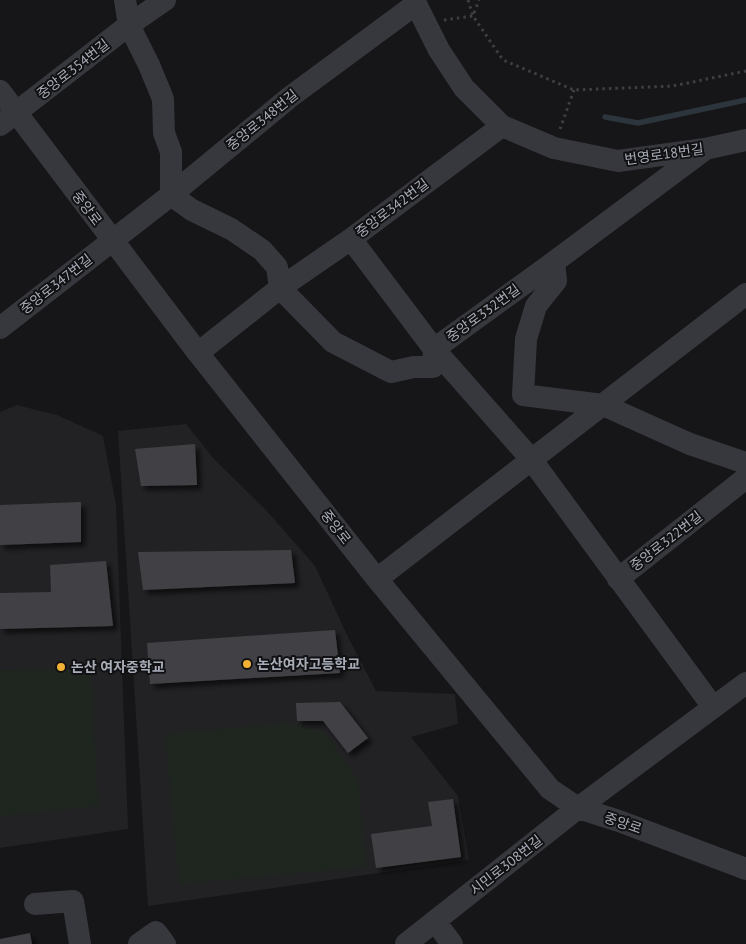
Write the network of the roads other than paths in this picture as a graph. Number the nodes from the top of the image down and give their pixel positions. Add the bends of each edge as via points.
1 (124, 0) edge
2 (163, 1) edge
3 (418, 9) edge
4 (129, 25) junction
5 (0, 91) edge
6 (8, 119) edge
7 (502, 126) junction
8 (746, 140) edge
9 (705, 149) junction
10 (171, 195) junction
11 (111, 240) junction
12 (351, 240) junction
13 (554, 262) junction
14 (280, 288) junction
15 (746, 294) edge
16 (0, 328) edge
17 (434, 349) junction
18 (198, 353) junction
19 (603, 406) junction
20 (531, 459) junction
21 (746, 463) edge
22 (746, 478) edge
23 (618, 578) junction
24 (376, 579) junction
25 (746, 683) edge
26 (713, 707) junction
27 (578, 808) junction
28 (746, 869) edge
29 (35, 904) dead end
30 (435, 921) junction
31 (80, 944) edge
32 (140, 944) edge
33 (165, 944) edge
34 (406, 944) edge
35 (452, 944) edge

1 - 4 street
2 - 4 street, 중앙로354번길
3 - 7 street, 번영로18번길 via 464,88
3 - 10 street, 중앙로348번길 via 290,97
4 - 6 street, 중앙로354번길
4 - 10 street via 150,65 162,99 164,133 171,152
5 - 6 street, 중앙로
6 - 11 street, 중앙로
7 - 9 street, 번영로18번길 via 554,148 618,161
7 - 12 street, 중앙로342번길
8 - 9 street, 번영로18번길
9 - 13 street, 중앙로332번길
10 - 11 street, 중앙로348번길
10 - 14 street via 262,250 277,267
11 - 16 street, 중앙로347번길
11 - 18 street, 중앙로
12 - 14 street, 중앙로342번길
12 - 17 street
13 - 17 street, 중앙로332번길
13 - 19 street, 중앙로332번길 via 556,281 536,306 526,339 524,395
14 - 17 street via 333,342 391,372 433,367
14 - 18 street, 중앙로342번길
15 - 19 street
17 - 20 street, 중앙로332번길
18 - 24 street, 중앙로
19 - 20 street
19 - 21 street, 중앙로332번길 via 690,444
20 - 23 street, 중앙로332번길
20 - 24 street
22 - 23 street, 중앙로322번길
23 - 26 street, 중앙로322번길
24 - 27 street, 중앙로 via 550,789
25 - 26 street
26 - 27 street
27 - 28 street, 중앙로
27 - 30 street, 시민로308번길
29 - 31 street via 73,901
30 - 34 street, 시민로308번길
30 - 35 street
32 - 33 street via 156,932

